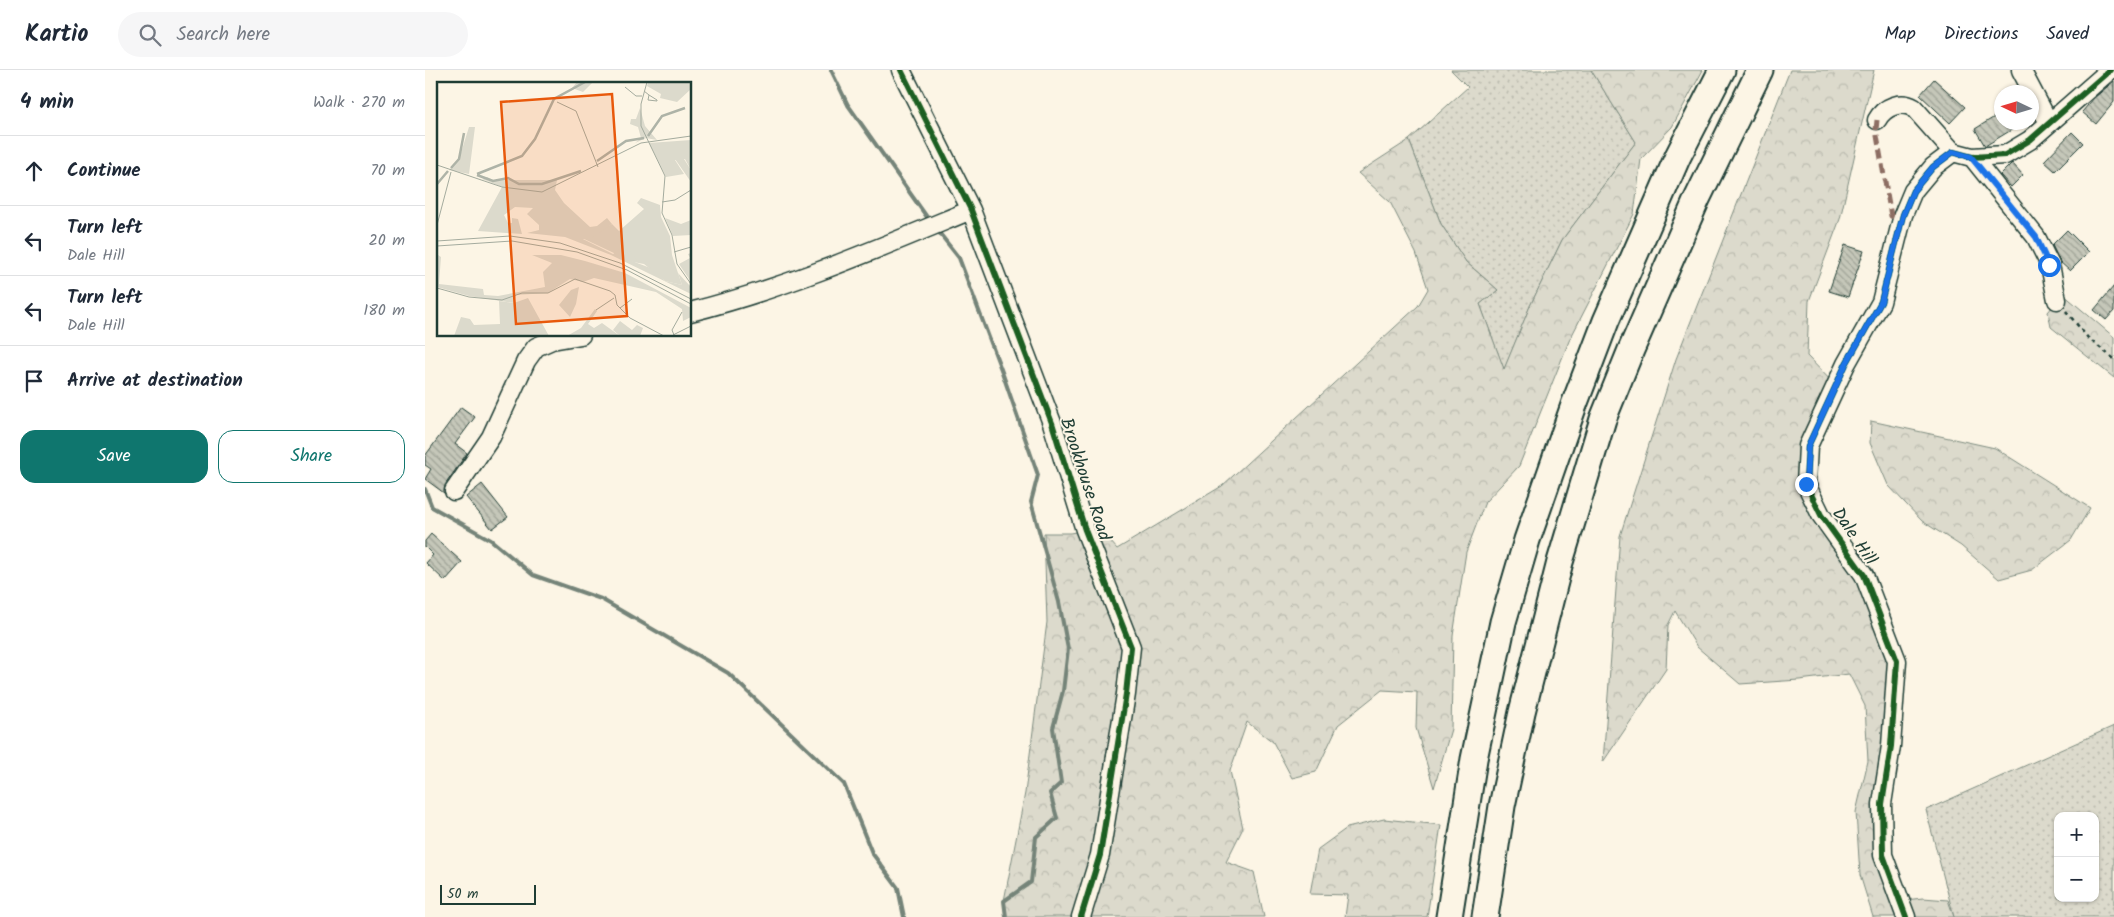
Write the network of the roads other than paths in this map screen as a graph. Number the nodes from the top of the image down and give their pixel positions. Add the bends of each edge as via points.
1 (901, 70) edge
2 (1721, 70) edge
3 (1760, 70) edge
4 (2021, 70) edge
5 (2110, 70) edge
6 (1877, 120) dead end
7 (2049, 123) junction
8 (1953, 152) junction
9 (1971, 157) junction
10 (971, 210) junction
11 (2057, 300) road end
12 (691, 312) edge
13 (575, 336) edge
14 (454, 491) dead end
15 (1081, 917) edge
16 (1449, 917) edge
17 (1485, 917) edge
18 (1906, 917) edge

1 - 10 street, Brookhouse Road
2 - 16 highway via 1678,156 1609,312 1527,540 1503,622 1474,759
3 - 17 highway via 1697,198 1603,419 1560,562 1521,712
4 - 7 street
5 - 7 street
6 - 8 street via 1885,110 1908,105
7 - 9 street via 2005,155
8 - 9 street
8 - 18 street, Dale Hill via 1933,167 1913,191 1903,215 1881,302 1846,364 1808,446 1806,484 1821,515 1864,575 1897,661 1891,746 1882,804 1883,854
9 - 11 street via 2036,237 2049,265
10 - 12 street via 810,276
10 - 15 street, Brookhouse Road via 1052,423 1085,530 1131,647 1100,855
13 - 14 street via 552,340 537,347 525,361 491,437

